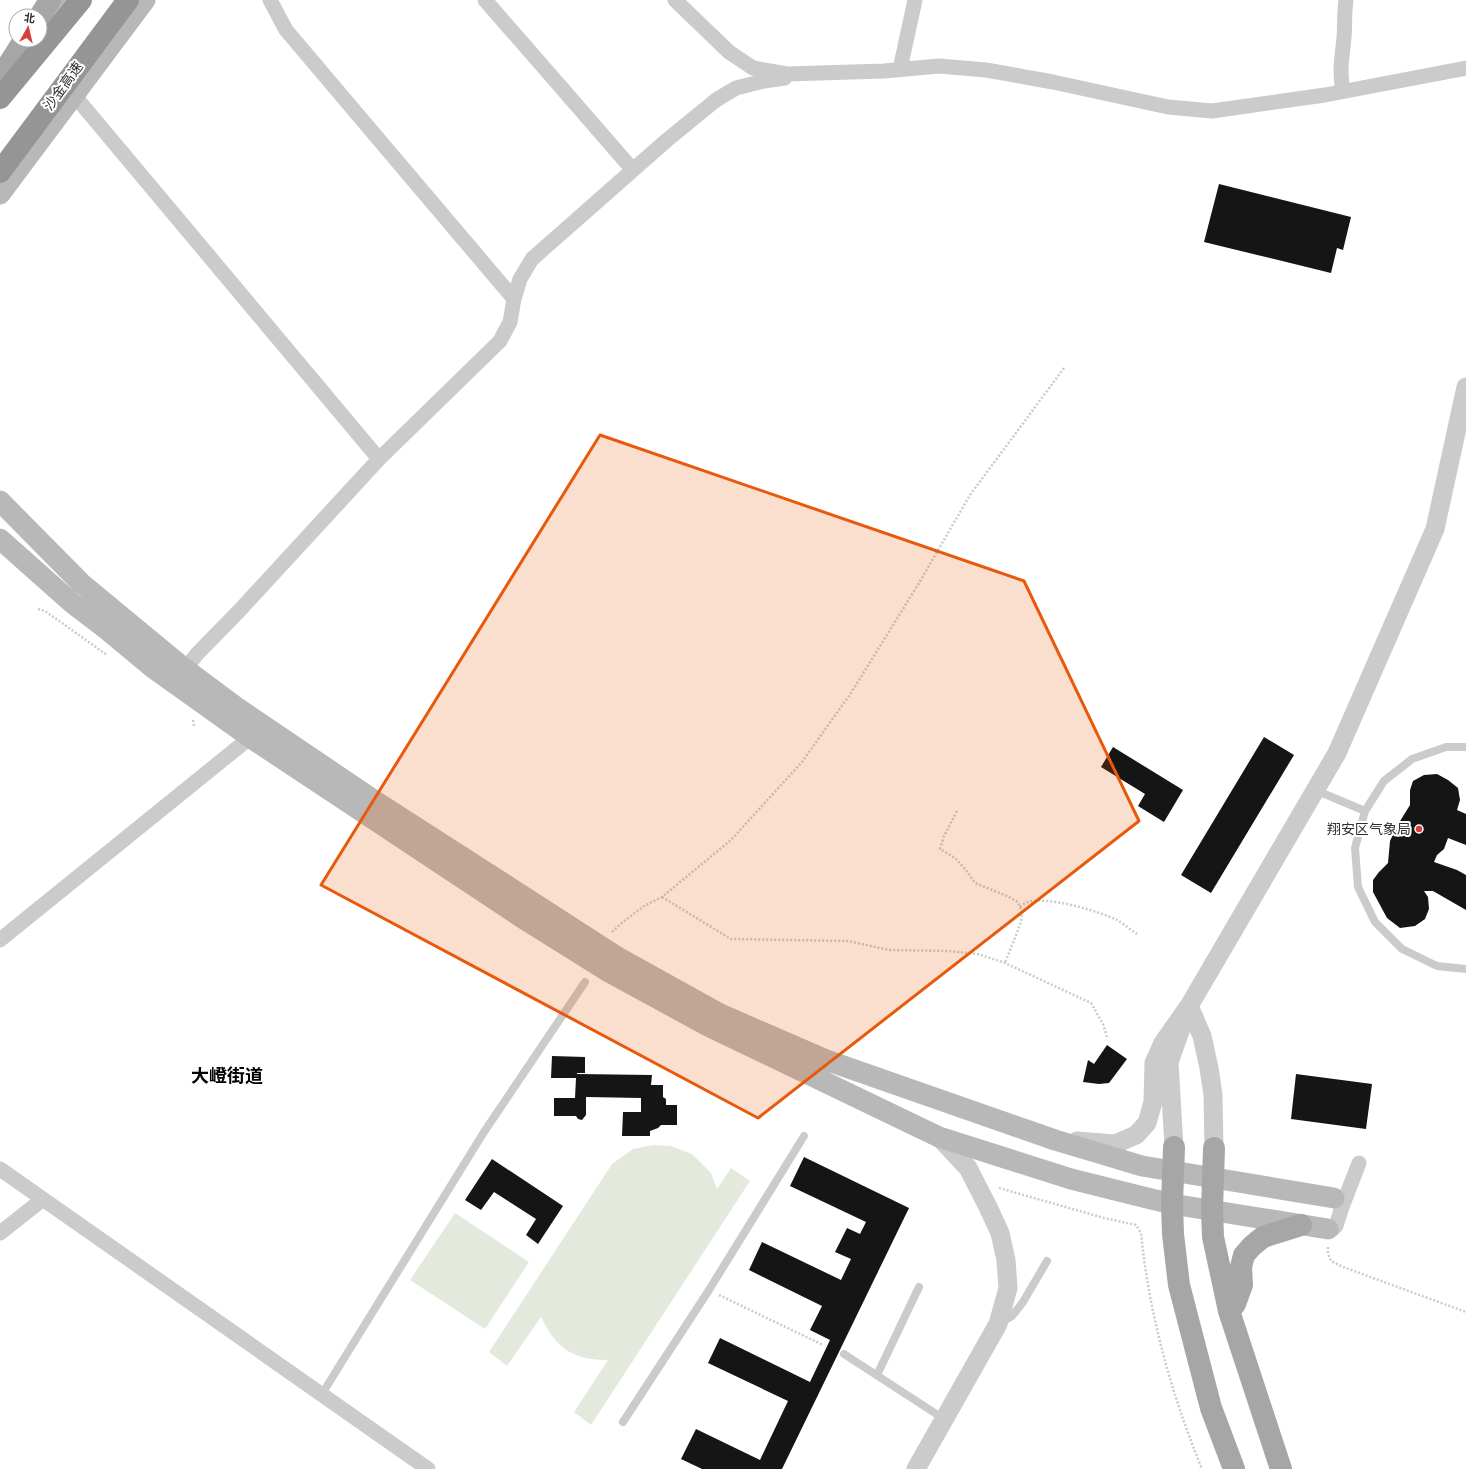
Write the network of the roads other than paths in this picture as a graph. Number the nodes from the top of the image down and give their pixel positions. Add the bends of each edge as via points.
1 (65, 0) edge
2 (81, 0) edge
3 (118, 0) edge
4 (128, 0) edge
5 (145, 0) edge
6 (270, 0) edge
7 (485, 0) edge
8 (675, 0) edge
9 (915, 0) edge
10 (1346, 0) edge
11 (48, 24) edge
12 (19, 48) edge
13 (30, 48) edge
14 (731, 54) junction
15 (1466, 68) edge
16 (900, 69) junction
17 (824, 72) junction
18 (0, 78) edge
19 (0, 85) edge
20 (71, 87) junction
21 (736, 88) junction
22 (1343, 91) junction
23 (0, 98) edge
24 (633, 170) junction
25 (0, 172) edge
26 (0, 194) edge
27 (514, 299) junction
28 (1466, 387) edge
29 (380, 459) junction
30 (0, 501) edge
31 (0, 539) edge
32 (185, 669) junction
33 (258, 732) junction
34 (1466, 747) edge
35 (1315, 790) junction
36 (1365, 811) junction
37 (0, 940) edge
38 (1466, 968) edge
39 (585, 982) dead end
40 (1189, 1006) junction
41 (804, 1136) dead end
42 (939, 1137) junction
43 (1055, 1140) junction
44 (1174, 1147) joint
45 (1214, 1148) joint
46 (1359, 1163) dead end
47 (0, 1169) edge
48 (1173, 1171) junction
49 (1214, 1177) junction
50 (43, 1199) junction
51 (1338, 1202) junction
52 (1172, 1204) junction
53 (1212, 1210) junction
54 (1301, 1225) junction
55 (1328, 1229) joint
56 (0, 1233) edge
57 (1047, 1261) dead end
58 (919, 1287) dead end
59 (1229, 1312) junction
60 (998, 1324) junction
61 (844, 1354) dead end
62 (877, 1375) junction
63 (322, 1394) junction
64 (944, 1420) junction
65 (623, 1422) dead end
66 (428, 1469) edge
67 (916, 1469) edge
68 (1234, 1469) edge
69 (1281, 1469) edge

1 - 11 main road
2 - 23 highway
3 - 20 main road
4 - 20 highway, 沙金高速
5 - 20 main road
6 - 27 street via 286,30
7 - 24 street
8 - 14 street
9 - 16 street
10 - 22 street via 1340,62
12 - 18 main road
13 - 19 main road
14 - 17 street via 753,68 787,74
14 - 21 street via 740,67 741,78
15 - 22 street
16 - 17 street
16 - 22 street via 939,66 986,70 1168,107 1212,111
17 - 21 street
20 - 25 highway, 沙金高速
20 - 26 main road
20 - 29 street
21 - 24 street via 716,100
24 - 27 street via 532,259 520,279
27 - 29 street via 510,322 500,341
28 - 35 street via 1435,529 1337,753
29 - 32 street
30 - 32 main road via 80,583
31 - 33 main road via 72,603 153,668
32 - 33 main road
33 - 37 street
33 - 42 main road via 522,917 609,972 708,1026
33 - 43 main road via 372,798 619,958 720,1014 826,1060
34 - 36 lane via 1446,747 1412,760 1384,781
35 - 36 lane
35 - 40 street
36 - 38 lane via 1355,848 1358,887 1375,922 1402,949 1437,966
39 - 63 lane via 484,1132
40 - 43 street via 1163,1043 1154,1063 1153,1102 1147,1124 1136,1135 1115,1144
40 - 44 street via 1169,1062
40 - 45 street via 1202,1036 1209,1068 1213,1095
41 - 65 lane via 709,1290
42 - 52 main road via 1071,1179
42 - 60 street via 968,1168 1000,1233 1006,1260 1008,1288
43 - 48 main road via 1142,1166
44 - 48 main road
45 - 49 main road
46 - 51 street
47 - 50 street
48 - 49 main road
48 - 52 main road
49 - 51 main road
49 - 53 main road
50 - 56 street
50 - 63 street
51 - 55 street via 1336,1226
52 - 53 main road
52 - 68 main road via 1179,1285 1211,1408
53 - 54 main road
53 - 59 main road via 1213,1237
54 - 55 main road
54 - 59 main road via 1263,1237 1244,1255 1241,1267 1242,1285
57 - 60 lane via 1024,1302 1012,1316
58 - 62 lane
59 - 69 main road
60 - 64 street
61 - 62 lane
62 - 64 lane
63 - 66 street
64 - 67 street

